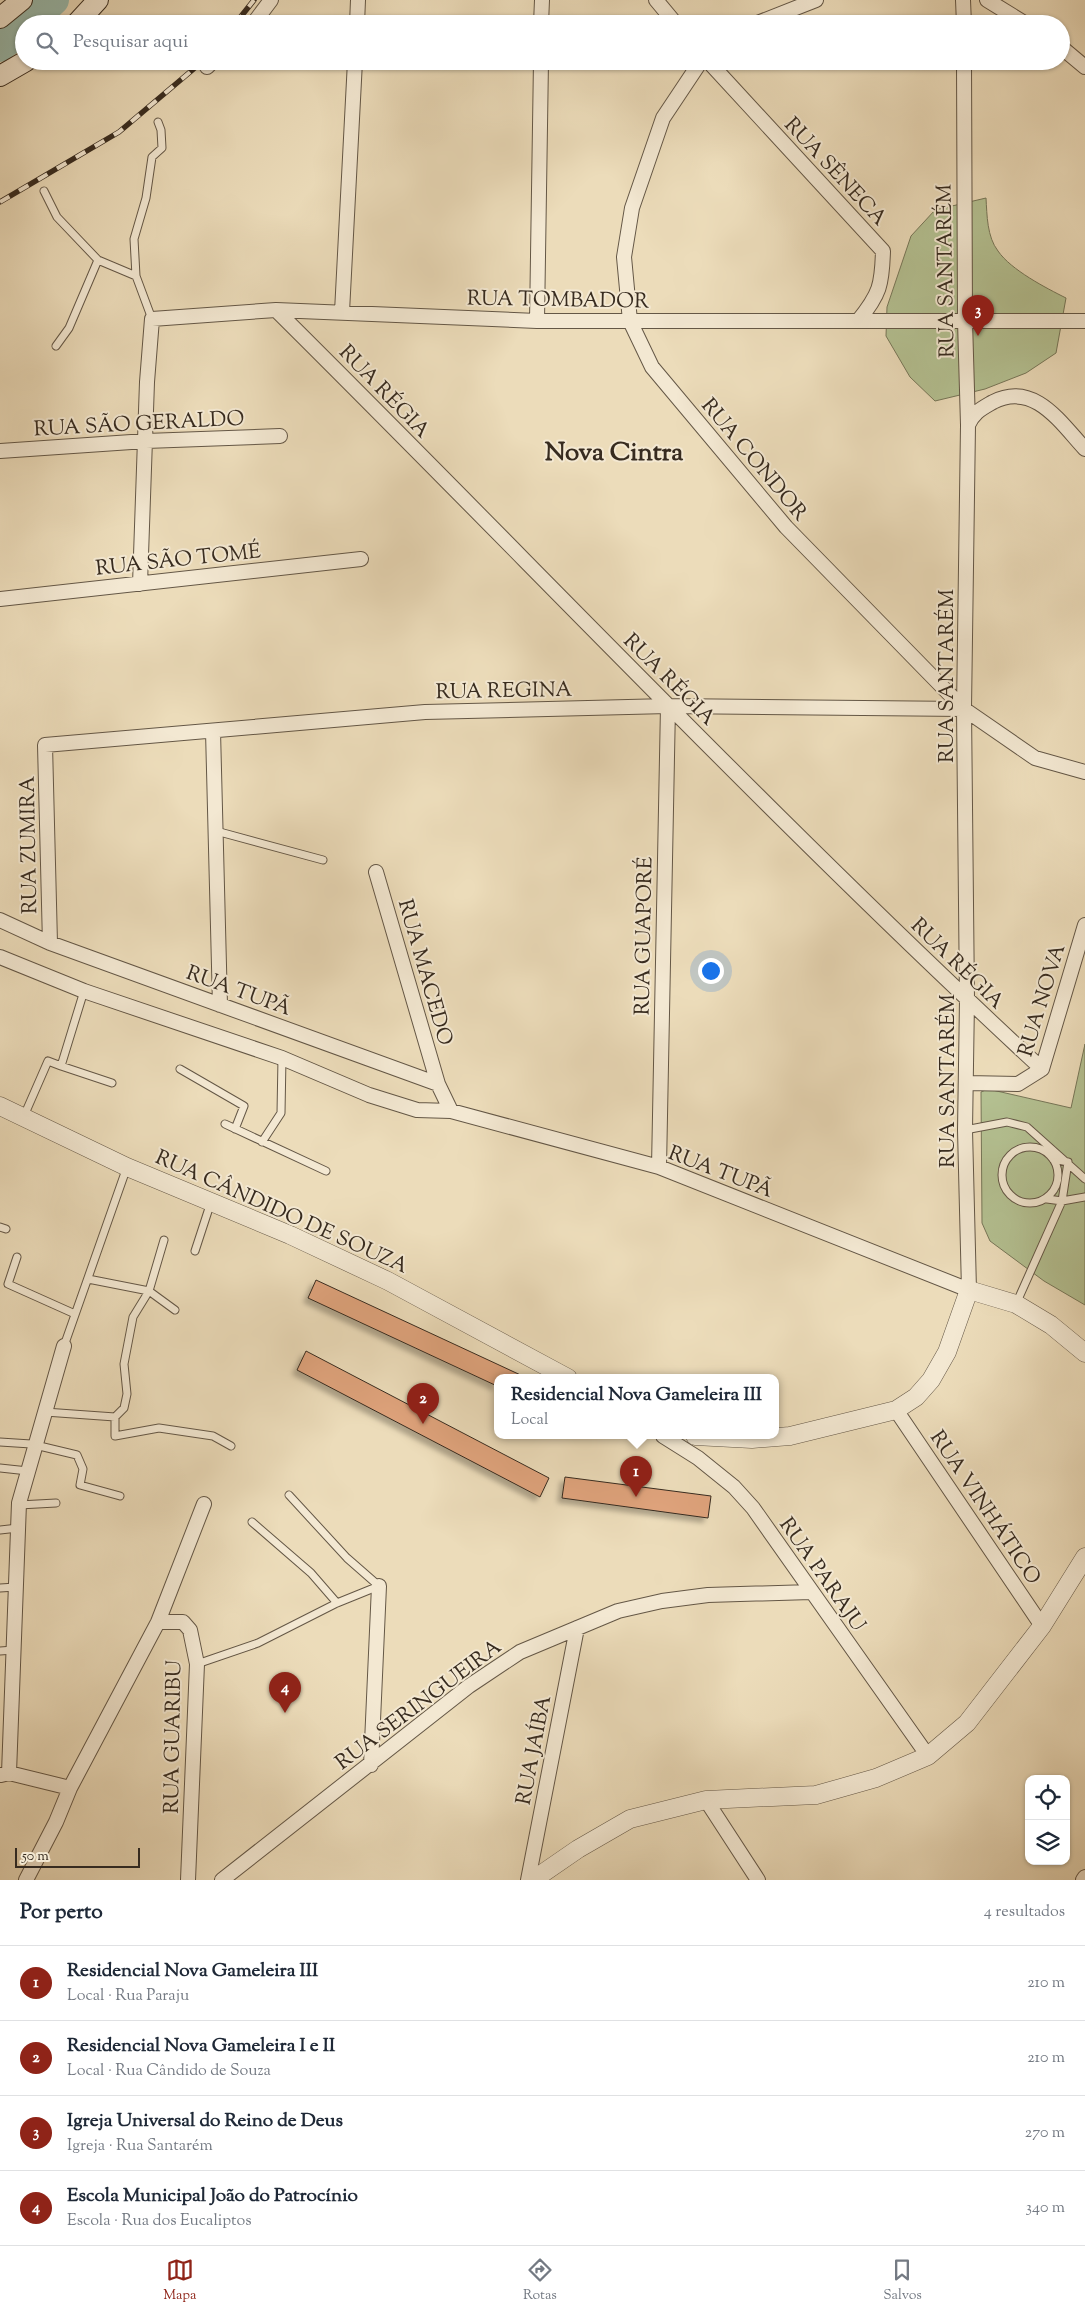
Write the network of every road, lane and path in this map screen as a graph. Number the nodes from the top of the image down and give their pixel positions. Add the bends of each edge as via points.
1 (22, 0) edge
2 (98, 0) edge
3 (271, 0) edge
4 (358, 0) edge
5 (542, 0) edge
6 (656, 0) edge
7 (816, 0) edge
8 (964, 0) edge
9 (987, 0) edge
10 (84, 15) edge
11 (260, 15) edge
12 (357, 15) edge
13 (541, 15) edge
14 (668, 15) edge
15 (778, 15) edge
16 (964, 15) edge
17 (1011, 15) edge
18 (0, 18) edge
19 (1070, 54) edge
20 (15, 67) edge
21 (1085, 67) edge
22 (355, 70) edge
23 (541, 70) edge
24 (695, 70) edge
25 (716, 70) edge
26 (964, 70) edge
27 (0, 76) edge
28 (158, 122) dead end
29 (44, 191) dead end
30 (98, 260) junction
31 (136, 276) junction
32 (276, 310) junction
33 (342, 312) junction
34 (152, 319) junction
35 (536, 321) junction
36 (630, 321) junction
37 (858, 321) junction
38 (965, 321) junction
39 (1085, 321) edge
40 (56, 346) dead end
41 (968, 425) junction
42 (280, 436) dead end
43 (146, 441) junction
44 (1085, 449) edge
45 (0, 451) edge
46 (361, 559) dead end
47 (140, 584) junction
48 (0, 599) edge
49 (668, 706) junction
50 (964, 709) junction
51 (213, 731) junction
52 (46, 745) joint
53 (1085, 772) edge
54 (216, 830) junction
55 (323, 860) dead end
56 (376, 872) dead end
57 (0, 920) edge
58 (1085, 925) edge
59 (50, 943) junction
60 (0, 957) edge
61 (84, 990) junction
62 (968, 1000) junction
63 (220, 1005) junction
64 (282, 1058) junction
65 (61, 1066) junction
66 (180, 1069) dead end
67 (1042, 1069) junction
68 (967, 1083) junction
69 (112, 1084) dead end
70 (438, 1084) junction
71 (0, 1106) edge
72 (451, 1111) junction
73 (24, 1116) junction
74 (225, 1124) dead end
75 (235, 1129) junction
76 (965, 1130) junction
77 (262, 1142) junction
78 (1053, 1159) junction
79 (1068, 1162) junction
80 (127, 1167) junction
81 (659, 1167) junction
82 (326, 1172) dead end
83 (1085, 1179) edge
84 (1085, 1197) edge
85 (1047, 1198) junction
86 (1062, 1201) junction
87 (211, 1202) junction
88 (164, 1240) dead end
89 (195, 1251) dead end
90 (16, 1257) dead end
91 (88, 1279) junction
92 (969, 1290) junction
93 (149, 1291) junction
94 (1016, 1304) junction
95 (175, 1310) dead end
96 (75, 1314) junction
97 (64, 1346) joint
98 (1085, 1353) edge
99 (561, 1374) edge
100 (896, 1410) junction
101 (45, 1412) junction
102 (115, 1417) junction
103 (779, 1437) edge
104 (668, 1439) edge
105 (0, 1442) edge
106 (36, 1445) junction
107 (231, 1446) dead end
108 (0, 1468) edge
109 (28, 1471) junction
110 (289, 1495) dead end
111 (120, 1496) dead end
112 (56, 1503) dead end
113 (204, 1504) dead end
114 (19, 1505) junction
115 (252, 1522) dead end
116 (18, 1528) junction
117 (0, 1530) edge
118 (1085, 1557) edge
119 (16, 1586) junction
120 (379, 1586) junction
121 (0, 1588) edge
122 (811, 1592) junction
123 (337, 1603) junction
124 (158, 1622) junction
125 (1042, 1626) junction
126 (577, 1628) junction
127 (7, 1650) edge
128 (196, 1664) junction
129 (928, 1756) junction
130 (371, 1765) junction
131 (4, 1774) edge
132 (70, 1788) junction
133 (706, 1800) junction
134 (26, 1880) edge
135 (188, 1880) edge
136 (222, 1880) edge
137 (528, 1880) edge
138 (533, 1880) edge
139 (758, 1880) edge

1 - 18 main road
2 - 10 main road
3 - 11 street
4 - 12 street
5 - 13 street
6 - 14 street
7 - 15 street
8 - 16 street
9 - 17 street
19 - 21 street
20 - 27 main road
22 - 33 street
23 - 35 street
24 - 36 street, RUA CONDOR via 663,118 632,208 624,257
25 - 37 street, RUA SÊNECA via 883,251 882,279 875,300
26 - 38 street, RUA SANTARÉM
28 - 31 lane via 162,130 162,148 152,157 146,198 134,239
29 - 30 lane via 57,217
30 - 31 lane
30 - 40 lane via 69,328
31 - 34 lane
32 - 33 street, RUA TOMBADOR
32 - 34 street, RUA TOMBADOR
32 - 49 street, RUA RÉGIA
33 - 35 street, RUA TOMBADOR
34 - 43 street
35 - 36 street, RUA TOMBADOR
36 - 37 street, RUA TOMBADOR
36 - 50 street, RUA CONDOR via 652,367 786,527
37 - 38 street, RUA TOMBADOR
38 - 39 street, RUA TOMBADOR
38 - 41 street, RUA SANTARÉM
41 - 44 street via 974,413 1000,399 1022,395 1046,408
41 - 50 street, RUA SANTARÉM
42 - 43 street, RUA SÃO GERALDO
43 - 45 street, RUA SÃO GERALDO
43 - 47 street
46 - 47 street, RUA SÃO TOMÉ
47 - 48 street, RUA SÃO TOMÉ
49 - 50 street, RUA REGINA
49 - 51 street, RUA REGINA via 425,712
49 - 62 street, RUA RÉGIA
49 - 81 street, RUA GUAPORÉ
50 - 53 street, RUA CONDOR via 1035,758
50 - 62 street, RUA SANTARÉM
51 - 52 street, RUA REGINA
51 - 54 street
52 - 59 street, RUA ZUMIRA
54 - 55 lane
54 - 63 street
56 - 70 street, RUA MACEDO
57 - 59 street, RUA TUPÃ
58 - 67 street, RUA NOVA
59 - 63 street, RUA TUPÃ
60 - 61 street, RUA TUPÃ
61 - 64 street, RUA TUPÃ
61 - 65 lane
62 - 67 street, RUA RÉGIA
62 - 68 street, RUA SANTARÉM
63 - 70 street, RUA TUPÃ
64 - 72 street, RUA TUPÃ via 368,1095 417,1110
64 - 77 lane via 281,1114
65 - 69 lane
65 - 73 lane via 48,1061
66 - 75 lane via 244,1106
67 - 68 street, RUA NOVA via 1018,1084
68 - 76 street, RUA SANTARÉM
70 - 72 street
71 - 73 street, RUA CÂNDIDO DE SOUZA
72 - 81 street, RUA TUPÃ
73 - 80 street, RUA CÂNDIDO DE SOUZA
74 - 75 lane
75 - 77 lane
76 - 79 lane via 1007,1122 1027,1127
76 - 92 street, RUA SANTARÉM
77 - 82 lane
78 - 79 lane
78 - 85 lane via 1059,1176
78 - 85 lane via 1046,1152 1028,1147 1011,1154 1002,1170 1011,1197 1029,1204
79 - 83 lane
79 - 86 lane
80 - 87 street, RUA CÂNDIDO DE SOUZA
80 - 91 lane
81 - 92 street, RUA TUPÃ
84 - 86 lane
85 - 86 lane
86 - 94 lane
87 - 89 lane
87 - 99 street, RUA CÂNDIDO DE SOUZA via 290,1234 388,1281
88 - 93 lane
90 - 96 lane via 8,1284
91 - 93 lane
91 - 96 lane
92 - 94 street
92 - 100 street via 947,1352 931,1380
93 - 95 lane
93 - 102 lane via 134,1317 124,1364 127,1394 124,1408
94 - 98 street via 1050,1325
96 - 97 lane
97 - 101 street
100 - 103 street
100 - 125 street, RUA VINHÁTICO
101 - 102 lane
101 - 106 street
102 - 107 lane via 115,1436 160,1428 213,1436
104 - 122 street, RUA PARAJU via 734,1487 753,1508
105 - 106 lane
106 - 109 street
106 - 111 lane via 77,1455 83,1469 80,1485
108 - 109 lane
109 - 114 street
110 - 120 lane
112 - 114 lane
113 - 124 street
114 - 116 street
115 - 123 lane via 312,1573
116 - 117 lane
116 - 119 street
118 - 125 street
119 - 121 lane
119 - 127 street
120 - 123 lane
120 - 130 street
122 - 126 street, RUA SERINGUEIRA via 708,1595 662,1601 618,1611
122 - 129 street, RUA PARAJU
123 - 128 lane via 258,1643
124 - 128 street, RUA GUARIBU via 182,1622 190,1630
124 - 132 street
125 - 129 street via 967,1723
126 - 130 street, RUA SERINGUEIRA via 520,1652 469,1686
126 - 137 street, RUA JAÍBA
127 - 131 street
128 - 135 street, RUA GUARIBU
129 - 133 street via 876,1778 816,1795
130 - 136 street, RUA SERINGUEIRA
131 - 132 street
132 - 134 street
133 - 138 street via 630,1819
133 - 139 street

